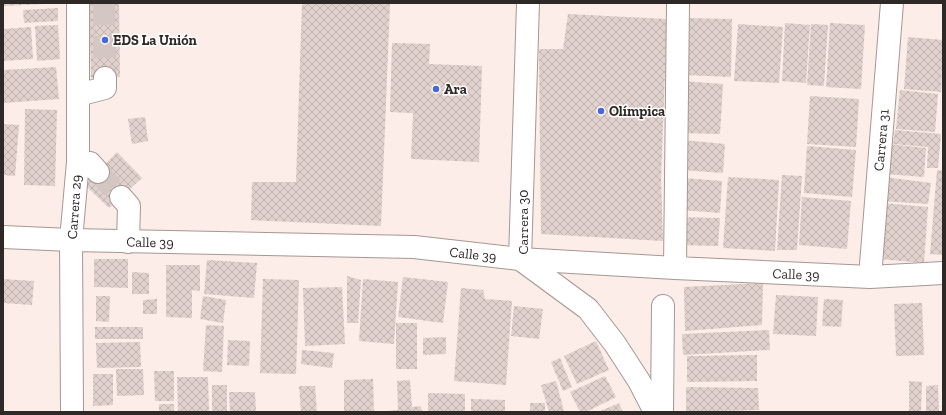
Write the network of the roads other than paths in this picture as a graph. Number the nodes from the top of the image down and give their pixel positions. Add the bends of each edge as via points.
1 (78, 3) edge
2 (528, 3) edge
3 (678, 3) edge
4 (892, 3) edge
5 (105, 78) tunnel mouth
6 (78, 95) junction
7 (78, 162) junction
8 (98, 172) tunnel mouth
9 (121, 197) tunnel mouth
10 (3, 237) edge
11 (71, 240) junction
12 (128, 242) junction
13 (520, 259) junction
14 (675, 268) junction
15 (943, 273) edge
16 (870, 277) junction
17 (662, 306) dead end
18 (72, 412) edge
19 (655, 412) edge
20 (662, 412) edge

1 - 6 street, Carrera 29
2 - 13 street, Carrera 30
3 - 14 street
4 - 16 street, Carrera 31
5 - 6 street via 105,88
6 - 7 street, Carrera 29
7 - 8 street via 90,163
7 - 11 street, Carrera 29
9 - 12 street via 129,206
10 - 11 street, Calle 39
11 - 12 street, Calle 39
11 - 18 street, Carrera 29
12 - 13 street, Calle 39 via 414,247
13 - 14 street, Calle 39
13 - 19 street, Carrera 30 via 588,309 615,344
14 - 16 street, Calle 39
15 - 16 street, Calle 39
17 - 20 street

